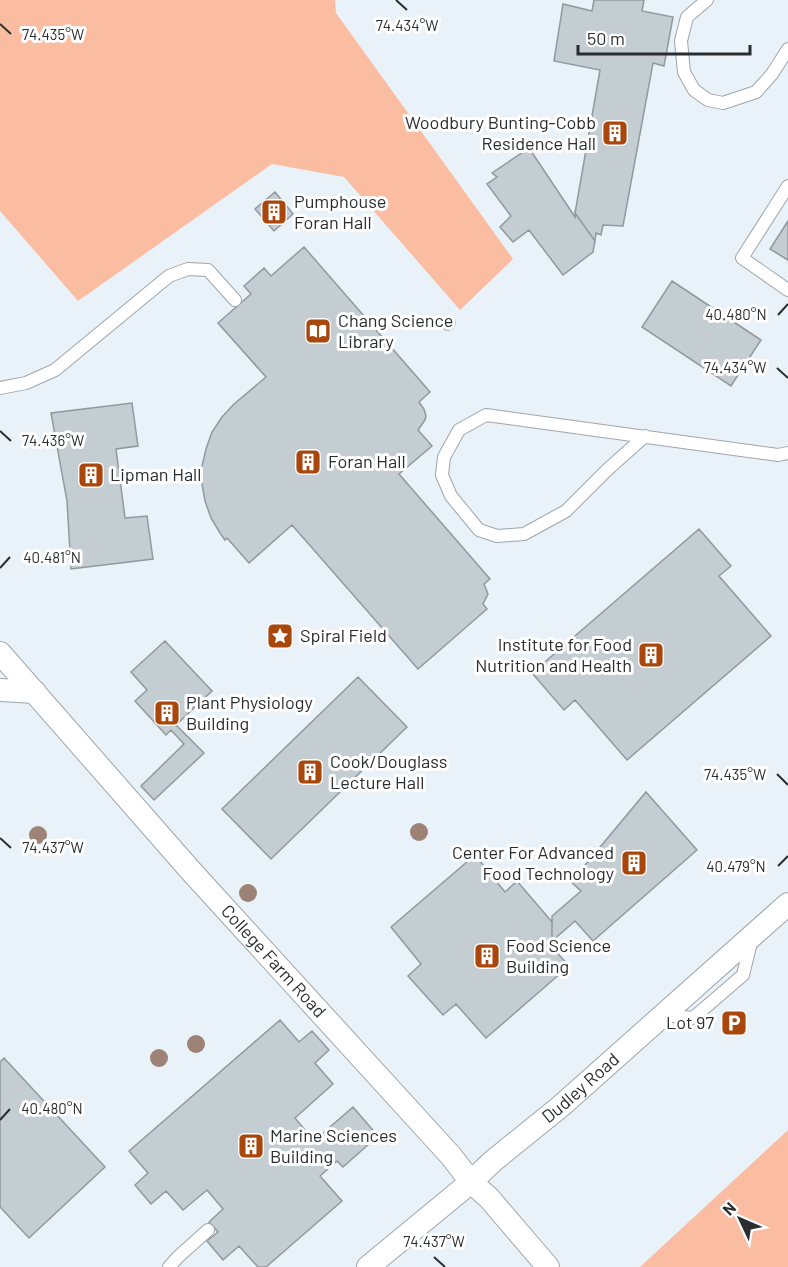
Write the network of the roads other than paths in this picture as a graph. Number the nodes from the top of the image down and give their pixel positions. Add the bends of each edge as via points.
1 (707, 0) edge
2 (788, 49) edge
3 (788, 186) edge
4 (788, 290) edge
5 (235, 300) dead end
6 (0, 388) edge
7 (645, 436) junction
8 (788, 453) edge
9 (0, 653) edge
10 (0, 690) edge
11 (35, 692) junction
12 (788, 904) edge
13 (471, 1182) junction
14 (208, 1230) dead end
15 (170, 1267) edge
16 (368, 1267) edge
17 (548, 1267) edge

1 - 2 lane via 687,17 681,41 684,72 694,90 708,100 723,102 756,92
3 - 4 lane via 742,258
5 - 6 lane via 208,270 188,269 169,276 55,370 26,383
7 - 7 lane via 486,415 459,430 444,457 442,475 451,496 479,531 497,536 524,534 566,511
7 - 8 lane via 778,455
9 - 11 street, College Farm Road
10 - 11 street
11 - 13 street, College Farm Road
12 - 13 street, Dudley Road
13 - 16 street, Dudley Road
13 - 17 street, College Farm Road
14 - 15 lane

